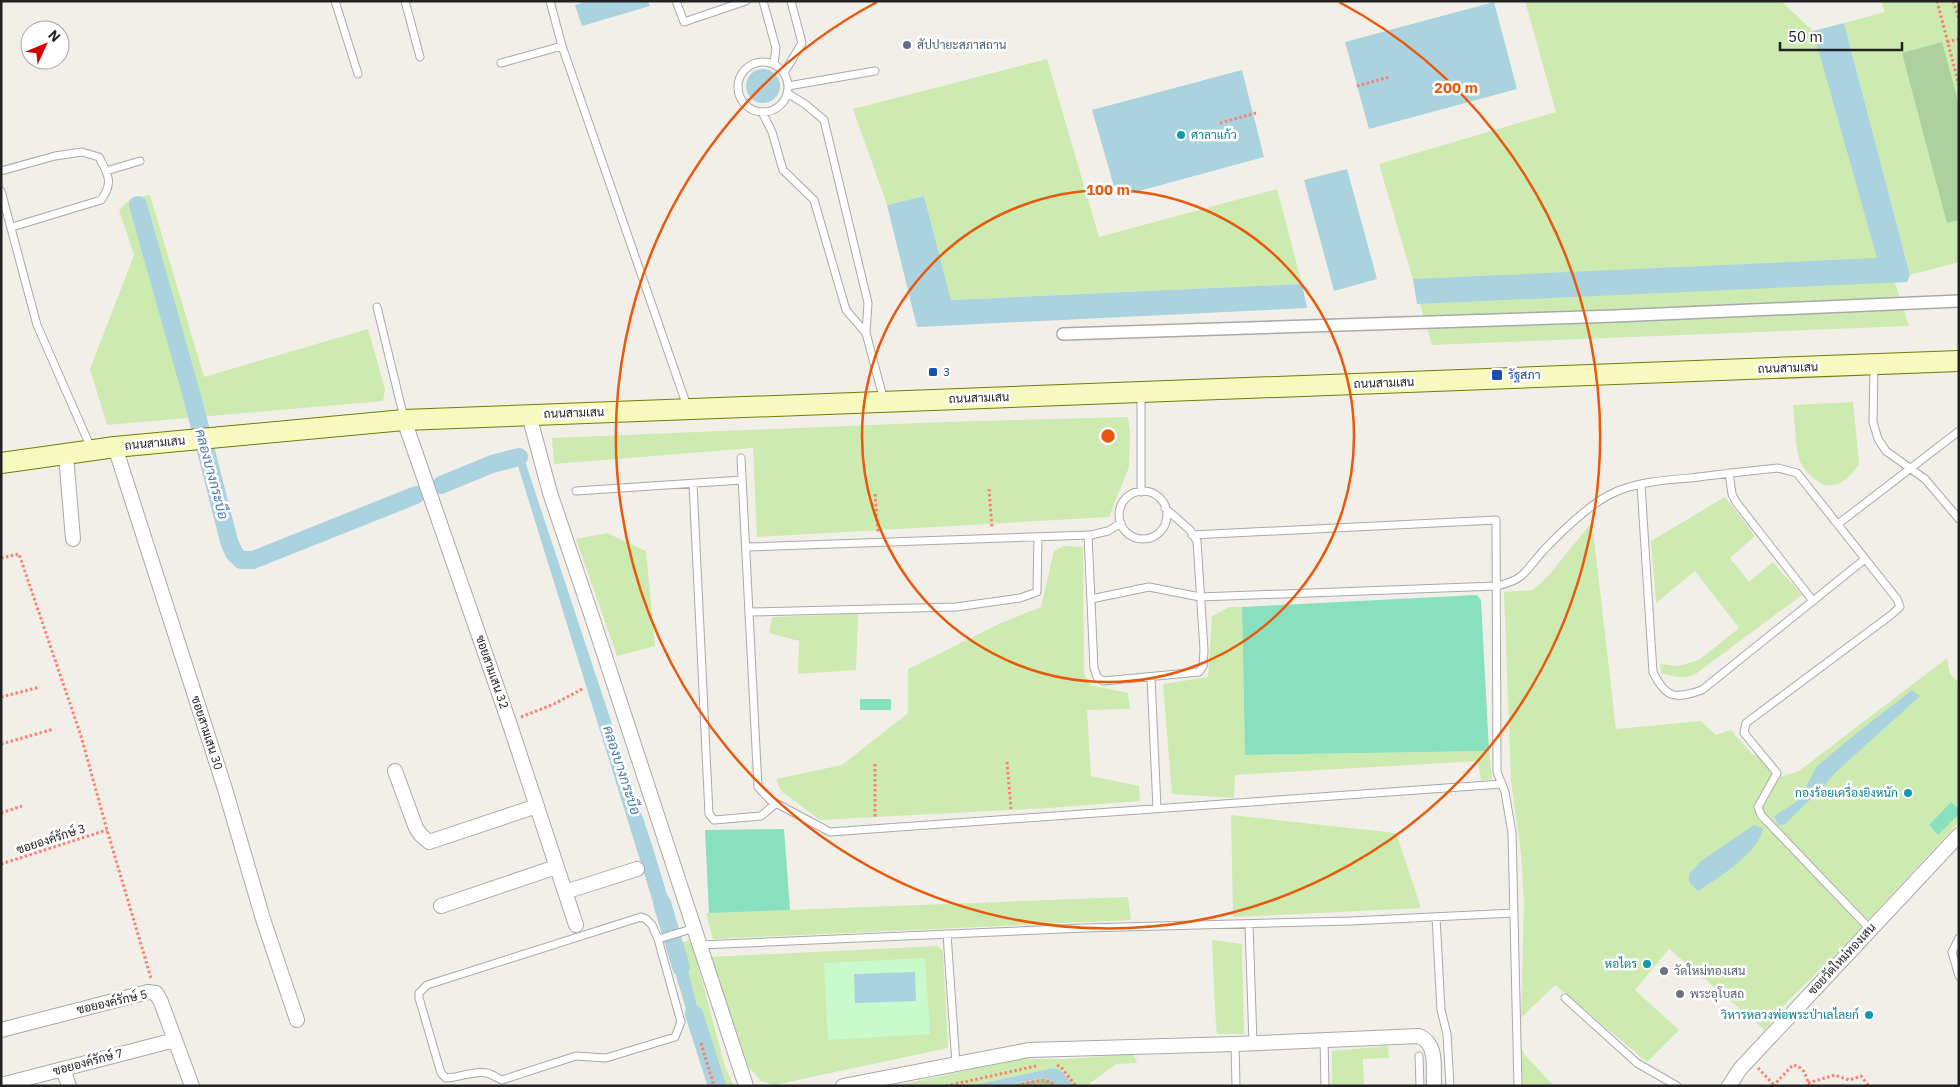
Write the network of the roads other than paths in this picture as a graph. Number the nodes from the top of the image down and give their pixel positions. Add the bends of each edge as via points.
1 (335, 1) edge
2 (405, 1) edge
3 (550, 1) edge
4 (676, 1) edge
5 (746, 1) edge
6 (763, 1) edge
7 (791, 1) edge
8 (562, 46) junction
9 (420, 57) dead end
10 (501, 63) dead end
11 (774, 64) junction
12 (875, 71) dead end
13 (784, 73) junction
14 (358, 74) dead end
15 (788, 90) junction
16 (762, 112) junction
17 (140, 161) dead end
18 (1, 171) edge
19 (106, 171) junction
20 (1, 191) edge
21 (12, 227) junction
22 (1959, 301) edge
23 (377, 307) dead end
24 (866, 333) junction
25 (1063, 334) dead end
26 (1959, 361) edge
27 (1874, 364) junction
28 (1140, 392) junction
29 (884, 402) junction
30 (688, 409) junction
31 (529, 415) junction
32 (404, 420) junction
33 (1959, 431) edge
34 (115, 447) junction
35 (92, 450) junction
36 (66, 455) junction
37 (741, 458) dead end
38 (1, 463) edge
39 (1910, 469) junction
40 (1729, 473) junction
41 (742, 480) junction
42 (693, 484) junction
43 (1642, 485) junction
44 (576, 491) dead end
45 (1141, 492) junction
46 (1165, 508) junction
47 (1959, 519) edge
48 (1121, 523) junction
49 (1838, 524) junction
50 (1088, 535) junction
51 (1192, 535) junction
52 (1038, 537) junction
53 (73, 539) dead end
54 (746, 547) junction
55 (1866, 559) junction
56 (1496, 586) junction
57 (1200, 597) junction
58 (1091, 599) junction
59 (1813, 601) junction
60 (750, 612) junction
61 (1151, 677) junction
62 (395, 771) dead end
63 (1502, 784) junction
64 (776, 803) junction
65 (537, 806) junction
66 (1157, 808) junction
67 (1959, 835) edge
68 (556, 867) junction
69 (637, 869) dead end
70 (565, 892) junction
71 (441, 906) dead end
72 (1514, 913) junction
73 (1436, 917) junction
74 (1249, 924) junction
75 (695, 928) junction
76 (1870, 929) junction
77 (578, 931) junction
78 (947, 934) junction
79 (662, 938) junction
80 (1959, 938) edge
81 (700, 945) junction
82 (1959, 976) edge
83 (1565, 998) dead end
84 (297, 1020) dead end
85 (1, 1030) edge
86 (175, 1040) junction
87 (1324, 1040) junction
88 (1253, 1043) junction
89 (1235, 1044) junction
90 (1419, 1056) dead end
91 (956, 1064) junction
92 (63, 1069) junction
93 (1, 1085) edge
94 (68, 1086) edge
95 (192, 1086) edge
96 (746, 1086) edge
97 (843, 1086) edge
98 (1236, 1086) edge
99 (1325, 1086) edge
100 (1420, 1086) edge
101 (1434, 1086) edge
102 (1450, 1086) edge
103 (1518, 1086) edge
104 (1677, 1086) edge
105 (1729, 1086) edge

1 - 14 lane
2 - 9 lane
3 - 8 lane
4 - 5 lane via 684,22
6 - 11 lane via 776,48
7 - 13 lane via 802,43
8 - 10 lane
8 - 30 lane
11 - 13 lane
11 - 16 lane via 758,62 744,70 740,77 738,92 742,100 747,106
12 - 15 lane
13 - 15 lane
15 - 16 lane via 781,105
15 - 24 lane via 824,120 868,303
16 - 24 lane via 772,132 783,170 814,200 846,310
17 - 19 lane
18 - 19 lane via 82,152 99,157
19 - 21 lane via 108,191 101,200
20 - 21 lane
21 - 35 lane via 37,325
22 - 25 street
23 - 32 lane
24 - 29 lane
26 - 27 main road, ถนนสามเสน
27 - 28 main road, ถนนสามเสน
27 - 39 lane via 1873,422 1878,439 1886,451
28 - 29 main road, ถนนสามเสน
28 - 45 lane
29 - 30 main road, ถนนสามเสน
30 - 31 main road, ถนนสามเสน
31 - 32 main road, ถนนสามเสน
31 - 75 street via 550,493
32 - 34 main road, ถนนสามเสน
32 - 65 street, ซอยสามเสน 32
33 - 39 lane
34 - 35 main road, ถนนสามเสน
34 - 84 street, ซอยสามเสน 30
35 - 36 main road, ถนนสามเสน
36 - 38 main road, ถนนสามเสน
36 - 53 street
37 - 41 lane
39 - 47 lane via 1925,479
39 - 49 lane
40 - 43 lane
40 - 49 lane via 1778,468 1797,473
40 - 59 lane via 1736,502
41 - 42 lane
41 - 54 lane
42 - 44 lane
42 - 64 lane via 709,814 714,820 761,816
43 - 56 lane via 1608,495 1543,551 1524,575 1511,583
43 - 59 lane via 1653,672 1666,693 1690,694 1702,690
45 - 46 lane via 1156,496
45 - 48 lane via 1127,497 1122,504
46 - 48 lane via 1167,516 1162,530 1149,538 1133,537
46 - 51 lane
48 - 50 lane via 1108,531
49 - 55 lane
50 - 52 lane
50 - 58 lane
51 - 56 lane via 1496,520
51 - 57 lane via 1197,542
52 - 54 lane
52 - 60 lane via 1037,592 1020,598 956,607
54 - 60 lane
55 - 59 lane
55 - 76 lane via 1900,607 1746,723 1743,729 1778,773 1758,807 1761,815
56 - 57 lane
56 - 63 lane via 1497,772
57 - 58 lane via 1149,587
57 - 61 lane via 1203,666 1199,672
58 - 61 lane via 1097,677 1103,681
60 - 64 lane via 758,787
61 - 66 lane
62 - 65 street via 416,828 430,842
63 - 66 lane
63 - 72 lane via 1512,833
64 - 66 lane via 830,832
65 - 68 street, ซอยสามเสน 32
67 - 76 street, ซอยวัดใหม่ทองเสน
68 - 70 street, ซอยสามเสน 32
68 - 71 street
69 - 70 street
70 - 77 street, ซอยสามเสน 32
72 - 73 lane
72 - 103 lane
73 - 74 lane
73 - 102 lane via 1441,1010 1447,1034
74 - 78 lane
74 - 88 lane
75 - 79 lane
75 - 81 street
76 - 105 street, ซอยวัดใหม่ทองเสน via 1740,1069
77 - 79 lane via 641,917
77 - 79 lane via 427,985 419,993 441,1072 446,1078 479,1072 502,1080 576,1056 606,1058 675,1037 681,1022
78 - 81 lane
78 - 91 lane
80 - 82 lane via 1952,952
81 - 96 street
83 - 104 lane via 1637,1063
85 - 86 street, ซอยองค์รักษ์ 5 via 148,992 156,993 162,1002
86 - 92 street, ซอยองค์รักษ์ 7
86 - 95 street, ซอยองค์รักษ์ 5
87 - 88 street
87 - 99 lane
87 - 101 street via 1419,1036 1432,1046
88 - 89 street
89 - 91 street via 1029,1050
89 - 98 lane
90 - 100 lane
91 - 97 street
92 - 93 street, ซอยองค์รักษ์ 7
92 - 94 street

